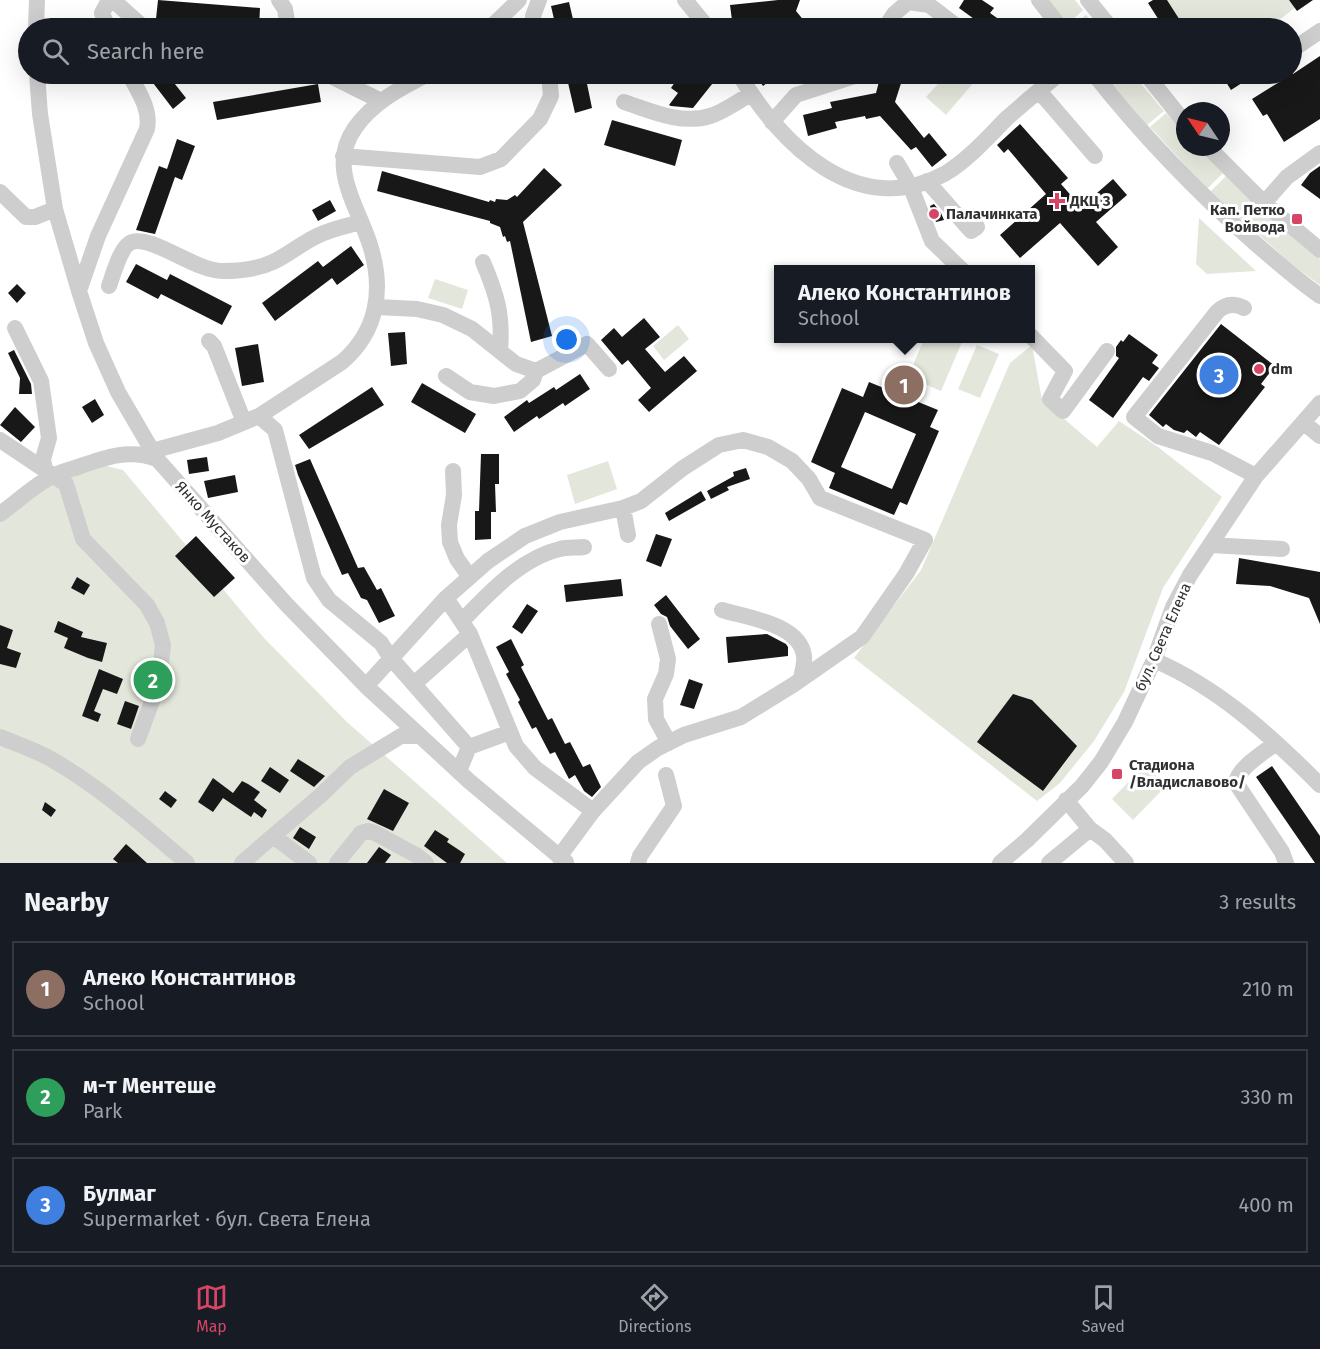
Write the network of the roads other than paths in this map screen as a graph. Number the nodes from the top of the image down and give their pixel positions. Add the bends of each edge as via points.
1 (37, 0) edge
2 (108, 0) edge
3 (113, 0) edge
4 (279, 0) edge
5 (519, 0) edge
6 (539, 0) edge
7 (685, 0) edge
8 (1039, 0) edge
9 (1088, 0) edge
10 (907, 1) edge
11 (36, 18) edge
12 (104, 18) edge
13 (133, 18) edge
14 (286, 18) edge
15 (500, 18) edge
16 (533, 18) edge
17 (700, 18) edge
18 (891, 18) edge
19 (946, 18) edge
20 (1053, 18) edge
21 (1103, 18) edge
22 (1320, 31) edge
23 (1302, 43) edge
24 (38, 84) edge
25 (134, 84) edge
26 (347, 84) edge
27 (411, 84) edge
28 (550, 84) edge
29 (745, 84) edge
30 (830, 84) edge
31 (1047, 84) edge
32 (1102, 84) edge
33 (1154, 84) edge
34 (1039, 91) junction
35 (751, 94) junction
36 (381, 101) junction
37 (624, 102) dead end
38 (1176, 112) edge
39 (772, 122) junction
40 (1320, 153) edge
41 (343, 156) junction
42 (1095, 156) dead end
43 (1217, 156) edge
44 (897, 163) dead end
45 (927, 181) junction
46 (910, 185) junction
47 (0, 192) edge
48 (1264, 203) junction
49 (55, 209) junction
50 (361, 222) junction
51 (977, 227) dead end
52 (1320, 250) edge
53 (483, 262) dead end
54 (957, 265) edge
55 (109, 286) dead end
56 (80, 291) junction
57 (1320, 296) edge
58 (377, 307) junction
59 (1244, 308) dead end
60 (15, 328) dead end
61 (1035, 340) edge
62 (209, 341) dead end
63 (500, 351) junction
64 (1107, 351) dead end
65 (609, 369) dead end
66 (536, 371) junction
67 (446, 376) dead end
68 (1320, 404) edge
69 (251, 419) junction
70 (1303, 422) junction
71 (1320, 436) edge
72 (0, 440) edge
73 (155, 455) junction
74 (453, 471) dead end
75 (49, 473) junction
76 (1256, 476) junction
77 (623, 508) junction
78 (0, 514) edge
79 (627, 535) dead end
80 (1211, 544) junction
81 (584, 547) dead end
82 (1282, 549) dead end
83 (470, 577) junction
84 (446, 598) junction
85 (722, 610) dead end
86 (659, 624) dead end
87 (466, 628) junction
88 (390, 657) junction
89 (1154, 660) junction
90 (801, 680) junction
91 (414, 684) junction
92 (366, 686) junction
93 (510, 732) junction
94 (420, 736) junction
95 (0, 737) edge
96 (138, 739) dead end
97 (669, 743) junction
98 (1276, 743) junction
99 (469, 747) junction
100 (459, 771) junction
101 (666, 775) dead end
102 (1320, 785) edge
103 (1066, 800) junction
104 (593, 811) junction
105 (1090, 829) junction
106 (273, 836) junction
107 (563, 860) edge
108 (187, 863) edge
109 (242, 863) edge
110 (309, 863) edge
111 (337, 863) edge
112 (426, 863) edge
113 (638, 863) edge
114 (1000, 863) edge
115 (1050, 863) edge
116 (1126, 863) edge
117 (1286, 863) edge

1 - 11 street
2 - 12 street via 102,13
3 - 13 street
4 - 14 street
5 - 15 street
6 - 16 street
7 - 17 street
8 - 20 street
9 - 21 street
10 - 18 street
10 - 19 street via 929,5
22 - 23 street
24 - 49 street, Янко Мустаков
25 - 56 street via 147,110 147,129 98,236
26 - 36 street
27 - 36 street
28 - 41 street via 551,96 540,119 501,159 480,167
29 - 35 street
30 - 39 street via 796,95
31 - 34 street
32 - 57 street via 1222,214
33 - 38 street
34 - 42 street
34 - 45 street via 962,162
35 - 37 street via 711,116 696,118 673,118
35 - 39 street
36 - 41 street via 354,128
39 - 46 street via 807,157 842,178 880,188
40 - 48 street via 1287,177
41 - 50 street via 343,170
43 - 48 street
44 - 46 street
45 - 46 street
45 - 51 street via 971,231
46 - 54 street via 932,241
47 - 49 street via 27,217
48 - 52 street
49 - 56 street, Янко Мустаков
50 - 55 street via 318,235 274,262 254,269 221,271 200,267 162,249 130,242 124,247
50 - 58 street via 374,261
53 - 63 street via 495,290 502,323
56 - 73 street, Янко Мустаков via 96,343 118,392
58 - 63 street via 442,315 472,329
58 - 69 street via 352,353 342,362
59 - 76 street via 1221,308 1134,417 1158,436 1212,453
60 - 75 street via 41,381 49,438 43,459
61 - 64 street via 1065,371 1050,399 1063,411
62 - 69 street
63 - 66 street via 516,364
65 - 66 street via 587,344
66 - 67 street via 533,380 520,392 494,396 470,392
68 - 70 street, бул. Света Елена
69 - 73 street
69 - 88 street via 275,430 314,578 329,600 381,643
70 - 71 street
70 - 76 street, бул. Света Елена
72 - 75 street
73 - 75 street via 109,456
73 - 92 street, Янко Мустаков via 287,605
74 - 83 street via 450,542
75 - 78 street
75 - 96 street via 66,484 83,539 147,605 157,623 163,645 161,664
76 - 80 street, бул. Света Елена
77 - 79 street
77 - 83 street via 560,522 525,536
77 - 90 street via 641,501 719,445 742,440 768,447 792,461 820,498 925,540 862,637
80 - 82 street
80 - 89 street, бул. Света Елена via 1173,607
81 - 87 street via 560,549 534,559 509,577
83 - 84 street
84 - 87 street
84 - 88 street
85 - 90 street via 792,633 805,657
86 - 97 street via 668,659 655,699 656,719
87 - 91 street
87 - 93 street
88 - 91 street
88 - 92 street
89 - 98 street via 1233,705
89 - 103 street, бул. Света Елена via 1101,762
90 - 97 street via 741,717
91 - 99 street
92 - 94 street, Янко Мустаков
93 - 99 street
93 - 104 street via 516,746 535,768
94 - 100 street, Янко Мустаков
94 - 106 street via 401,736 350,766
95 - 108 street via 50,758 149,830
97 - 104 street via 638,762
98 - 102 street
98 - 117 street via 1242,770 1236,783
99 - 100 street
100 - 107 street, Янко Мустаков
101 - 113 street via 674,806
103 - 105 street
103 - 114 street, бул. Света Елена
104 - 107 street
105 - 115 street
105 - 116 street
106 - 109 street
106 - 110 street
111 - 112 street via 368,831

